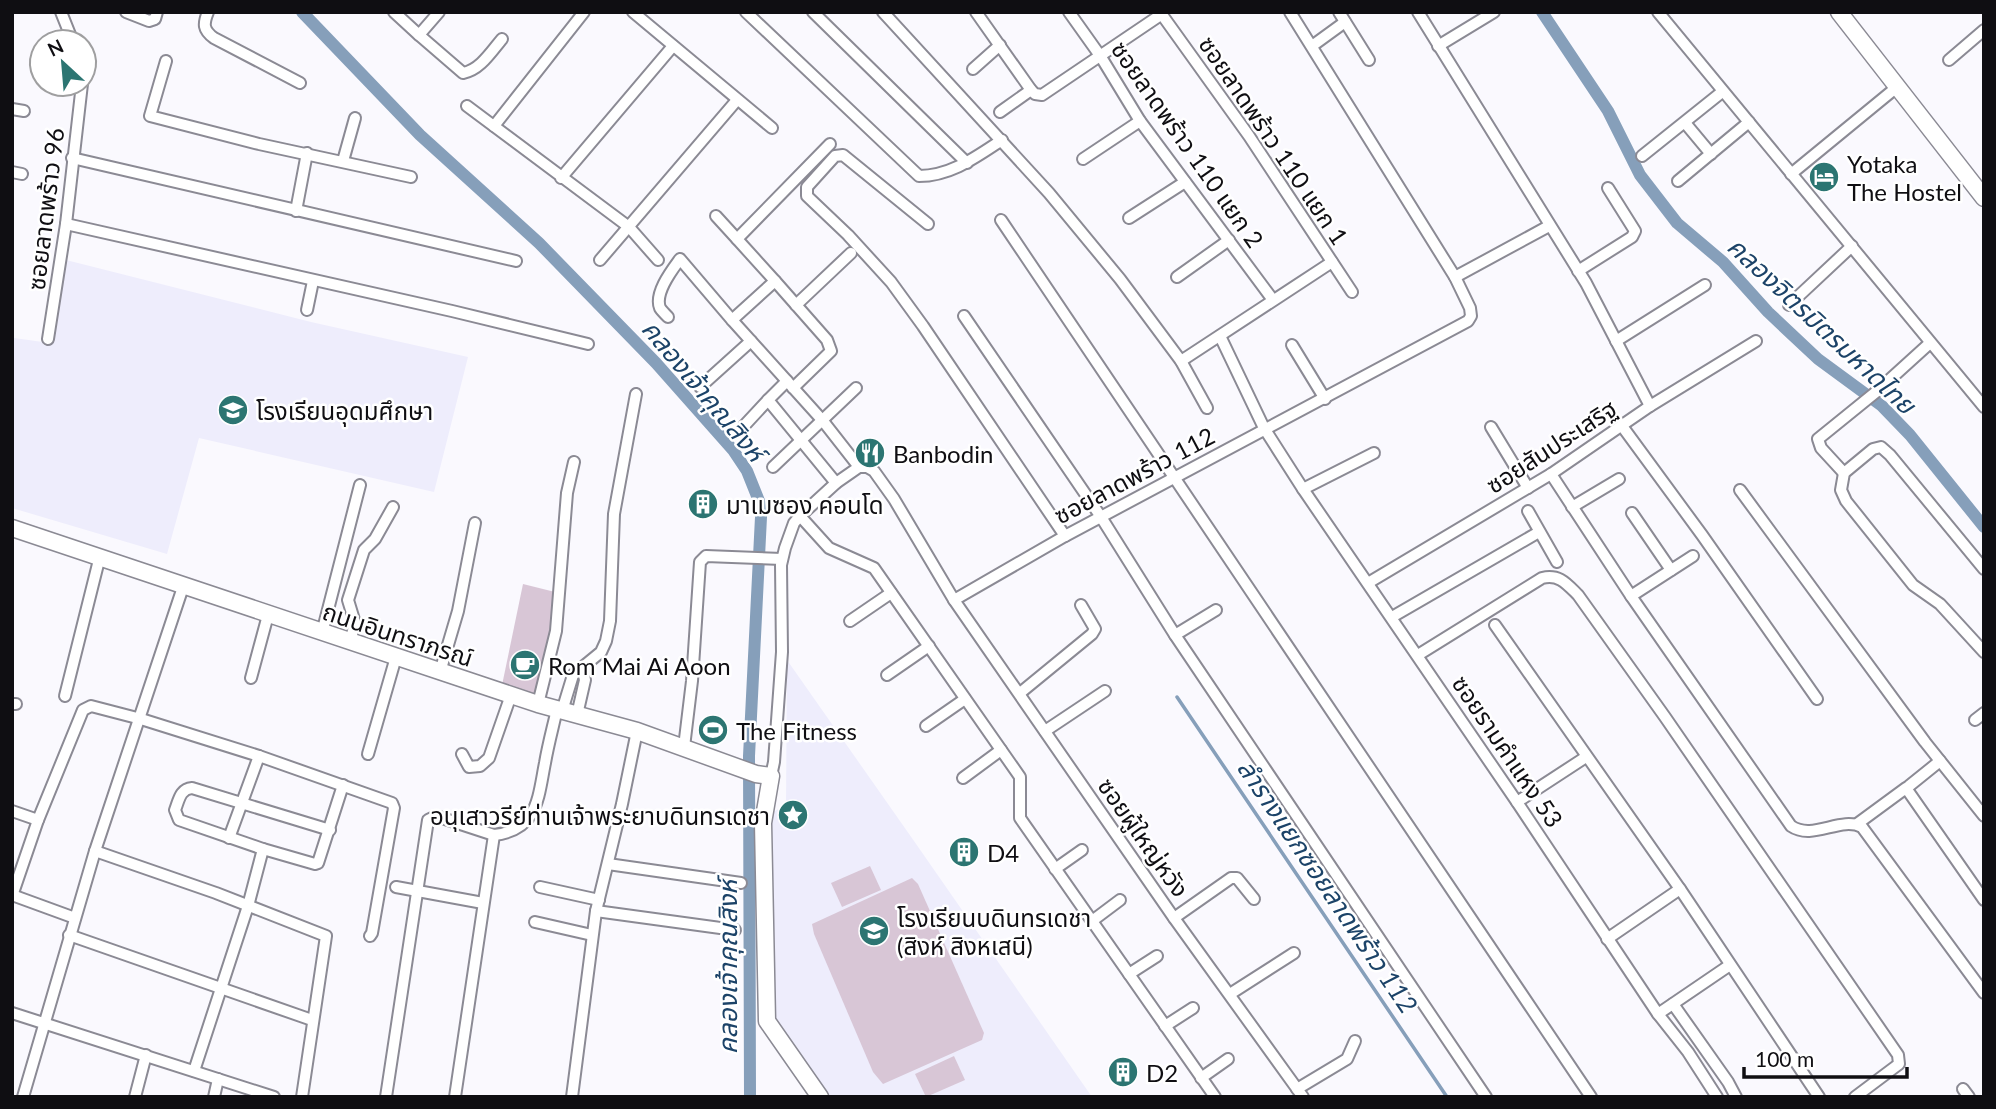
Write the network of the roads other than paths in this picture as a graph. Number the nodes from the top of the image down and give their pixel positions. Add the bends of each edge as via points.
1 (127, 12) edge
2 (157, 12) edge
3 (208, 12) edge
4 (394, 12) edge
5 (439, 12) edge
6 (584, 12) edge
7 (633, 12) edge
8 (746, 12) edge
9 (813, 12) edge
10 (883, 12) edge
11 (976, 12) edge
12 (1069, 12) edge
13 (1290, 12) edge
14 (1418, 12) edge
15 (1494, 12) edge
16 (1658, 12) edge
17 (1839, 12) edge
18 (1161, 13) edge
19 (1342, 17) edge
20 (1984, 30) edge
21 (419, 35) junction
22 (502, 39) dead end
23 (1000, 45) junction
24 (673, 46) junction
25 (1312, 46) junction
26 (1438, 46) junction
27 (1101, 57) junction
28 (1369, 60) dead end
29 (1949, 60) dead end
30 (166, 61) dead end
31 (973, 69) dead end
32 (300, 83) dead end
33 (1897, 87) junction
34 (1031, 90) junction
35 (1722, 92) junction
36 (80, 98) edge
37 (737, 100) junction
38 (467, 106) dead end
39 (12, 109) edge
40 (24, 111) dead end
41 (1000, 112) dead end
42 (355, 118) dead end
43 (1140, 121) junction
44 (1748, 122) junction
45 (1686, 124) junction
46 (494, 126) junction
47 (772, 128) dead end
48 (1002, 140) junction
49 (830, 144) dead end
50 (307, 153) junction
51 (1711, 154) junction
52 (1642, 156) dead end
53 (72, 158) junction
54 (1083, 159) dead end
55 (343, 161) junction
56 (967, 163) junction
57 (1791, 174) junction
58 (411, 177) dead end
59 (561, 178) junction
60 (1678, 181) dead end
61 (1185, 182) junction
62 (1981, 187) edge
63 (1608, 188) dead end
64 (296, 211) junction
65 (716, 216) dead end
66 (1129, 218) dead end
67 (1001, 220) dead end
68 (66, 224) junction
69 (928, 224) dead end
70 (1549, 226) junction
71 (629, 227) junction
72 (737, 239) junction
73 (1229, 240) junction
74 (1852, 246) junction
75 (850, 253) dead end
76 (600, 260) dead end
77 (658, 260) dead end
78 (516, 261) dead end
79 (1332, 261) junction
80 (1578, 271) junction
81 (1177, 276) dead end
82 (1455, 277) junction
83 (313, 281) junction
84 (775, 281) junction
85 (1705, 285) dead end
86 (1352, 292) dead end
87 (1273, 300) junction
88 (796, 305) junction
89 (1790, 305) dead end
90 (307, 310) dead end
91 (964, 316) dead end
92 (668, 317) dead end
93 (732, 320) junction
94 (1220, 336) junction
95 (48, 339) dead end
96 (751, 341) junction
97 (1616, 341) junction
98 (1756, 341) dead end
99 (1930, 342) junction
100 (588, 344) dead end
101 (1292, 345) dead end
102 (1181, 360) junction
103 (790, 385) junction
104 (700, 387) dead end
105 (856, 388) dead end
106 (636, 394) dead end
107 (1325, 399) junction
108 (768, 400) junction
109 (1982, 403) edge
110 (1650, 406) junction
111 (1207, 408) dead end
112 (823, 421) junction
113 (1622, 426) junction
114 (1492, 427) dead end
115 (742, 428) dead end
116 (1264, 428) junction
117 (801, 440) junction
118 (1374, 453) dead end
119 (574, 462) dead end
120 (773, 467) dead end
121 (859, 467) junction
122 (1844, 473) junction
123 (1551, 474) junction
124 (1174, 478) junction
125 (1619, 479) dead end
126 (836, 483) junction
127 (360, 485) dead end
128 (1528, 488) junction
129 (1303, 489) junction
130 (1740, 489) dead end
131 (393, 507) dead end
132 (1572, 507) junction
133 (1528, 512) dead end
134 (1632, 513) dead end
135 (800, 516) junction
136 (1101, 517) junction
137 (475, 523) dead end
138 (12, 528) edge
139 (1539, 532) junction
140 (1065, 536) junction
141 (100, 556) junction
142 (1693, 556) dead end
143 (782, 559) junction
144 (1557, 562) dead end
145 (1983, 567) edge
146 (1671, 570) junction
147 (1368, 583) junction
148 (184, 584) junction
149 (891, 593) junction
150 (1631, 596) junction
151 (954, 600) junction
152 (1081, 606) dead end
153 (1216, 610) dead end
154 (268, 615) junction
155 (1392, 617) junction
156 (850, 621) dead end
157 (1495, 625) dead end
158 (323, 633) junction
159 (1175, 635) junction
160 (350, 642) junction
161 (929, 646) junction
162 (1984, 652) edge
163 (1418, 655) junction
164 (396, 657) junction
165 (583, 670) junction
166 (440, 672) junction
167 (887, 675) dead end
168 (251, 678) dead end
169 (1105, 691) dead end
170 (1020, 693) junction
171 (511, 695) junction
172 (65, 696) dead end
173 (965, 699) junction
174 (1817, 699) dead end
175 (538, 705) junction
176 (565, 711) junction
177 (141, 719) junction
178 (926, 726) dead end
179 (637, 731) junction
180 (1045, 731) junction
181 (684, 747) junction
182 (1001, 750) junction
183 (368, 754) dead end
184 (462, 754) dead end
185 (260, 756) junction
186 (1586, 757) junction
187 (1940, 761) junction
188 (763, 775) junction
189 (963, 778) dead end
190 (343, 785) junction
191 (1909, 786) dead end
192 (1517, 802) junction
193 (242, 803) junction
194 (12, 811) edge
195 (1984, 816) edge
196 (38, 820) junction
197 (1857, 824) junction
198 (330, 830) junction
199 (494, 835) junction
200 (229, 838) junction
201 (263, 849) junction
202 (1082, 850) dead end
203 (95, 851) junction
204 (608, 864) junction
205 (1055, 869) junction
206 (741, 883) dead end
207 (396, 887) dead end
208 (540, 887) dead end
209 (1680, 889) junction
210 (419, 892) junction
211 (12, 895) edge
212 (1254, 899) dead end
213 (1120, 900) dead end
214 (1984, 900) edge
215 (483, 903) junction
216 (597, 905) junction
217 (247, 906) junction
218 (75, 918) junction
219 (1174, 918) junction
220 (1092, 921) junction
221 (536, 922) dead end
222 (734, 930) dead end
223 (69, 934) junction
224 (592, 935) junction
225 (370, 936) dead end
226 (1607, 939) junction
227 (1294, 953) dead end
228 (1157, 956) dead end
229 (1730, 965) junction
230 (1129, 974) junction
231 (221, 989) junction
232 (1984, 993) edge
233 (1230, 994) junction
234 (1673, 1004) junction
235 (1193, 1008) dead end
236 (12, 1013) edge
237 (1658, 1014) junction
238 (312, 1020) junction
239 (44, 1021) junction
240 (1165, 1026) junction
241 (1355, 1041) dead end
242 (146, 1055) junction
243 (1228, 1059) dead end
244 (194, 1071) junction
245 (1202, 1077) junction
246 (218, 1079) junction
247 (1300, 1093) edge
248 (25, 1096) edge
249 (135, 1097) edge
250 (214, 1097) edge
251 (274, 1097) edge
252 (302, 1097) edge
253 (386, 1097) edge
254 (455, 1097) edge
255 (572, 1097) edge
256 (820, 1097) edge
257 (1215, 1097) edge
258 (1486, 1097) edge
259 (1591, 1097) edge
260 (1717, 1097) edge
261 (1736, 1097) edge
262 (1819, 1097) edge
263 (1855, 1097) edge

1 - 2 street via 149,21
3 - 32 street via 206,32
4 - 21 street
5 - 21 street
6 - 46 street
7 - 24 street
8 - 56 street via 919,176 942,174
9 - 56 street
10 - 48 street
11 - 23 street
12 - 27 street, ซอยลาดพร้าว 110 แยก 2
13 - 25 street, ซอยลาดพร้าว 112
14 - 26 street
15 - 26 street
16 - 35 street
17 - 33 street
18 - 27 street
18 - 79 street, ซอยลาดพร้าว 110 แยก 1
19 - 25 street
19 - 28 street
20 - 29 street
21 - 22 street via 463,73 471,72
23 - 31 street
23 - 34 street
24 - 37 street
24 - 59 street
25 - 82 street, ซอยลาดพร้าว 112
26 - 70 street
27 - 34 street via 1042,95
27 - 43 street, ซอยลาดพร้าว 110 แยก 2
30 - 50 street via 150,116
33 - 57 street
33 - 62 street
34 - 41 street
35 - 44 street
35 - 45 street
36 - 53 street, ซอยลาดพร้าว 96
37 - 47 street
37 - 71 street
38 - 46 street
39 - 40 street
42 - 55 street
43 - 54 street
43 - 61 street, ซอยลาดพร้าว 110 แยก 2
44 - 51 street
44 - 57 street
45 - 51 street
45 - 52 street
46 - 59 street
48 - 56 street
48 - 102 street via 1120,279
49 - 72 street
50 - 55 street
50 - 64 street
51 - 60 street
53 - 64 street
53 - 68 street, ซอยลาดพร้าว 96
55 - 58 street
57 - 74 street
59 - 71 street
61 - 66 street
61 - 73 street, ซอยลาดพร้าว 110 แยก 2
63 - 80 street via 1635,231
64 - 78 street
65 - 72 street
67 - 124 street
68 - 83 street
68 - 95 street, ซอยลาดพร้าว 96
69 - 140 street via 843,155 835,156 805,191 891,282
70 - 80 street
70 - 82 street
71 - 76 street
71 - 77 street
72 - 84 street
73 - 81 street
73 - 87 street, ซอยลาดพร้าว 110 แยก 2
74 - 89 street
74 - 99 street
75 - 88 street
79 - 86 street, ซอยลาดพร้าว 110 แยก 1
79 - 87 street
80 - 97 street
82 - 107 street, ซอยลาดพร้าว 112 via 1470,308 1468,321
83 - 90 street
83 - 100 street
84 - 88 street
84 - 93 street
85 - 97 street
87 - 94 street
88 - 103 street via 831,351
91 - 136 street
92 - 93 street via 659,299 680,258
93 - 96 street
94 - 102 street
94 - 116 street, ซอยรามคำแหง 53
96 - 103 street
96 - 104 street
97 - 110 street
98 - 110 street, ซอยสันประเสริฐ
99 - 109 street
99 - 122 street via 1818,439
101 - 107 street
102 - 111 street
103 - 108 street
103 - 112 street
105 - 112 street
106 - 165 street via 614,514 610,621 601,652
107 - 116 street, ซอยลาดพร้าว 112
108 - 115 street
108 - 117 street
110 - 113 street, ซอยสันประเสริฐ
112 - 117 street
112 - 121 street
113 - 123 street, ซอยสันประเสริฐ
113 - 174 street
114 - 128 street
116 - 124 street, ซอยลาดพร้าว 112
116 - 129 street, ซอยรามคำแหง 53
117 - 120 street
117 - 126 street
118 - 129 street
119 - 175 street via 567,493 556,631
121 - 126 street
121 - 151 street via 874,471
122 - 145 street via 1881,447
122 - 162 street via 1841,490 1846,501 1913,585 1940,604
123 - 128 street, ซอยสันประเสริฐ
123 - 132 street
124 - 136 street, ซอยลาดพร้าว 112
124 - 259 street
125 - 132 street
126 - 135 street
127 - 158 street
128 - 147 street, ซอยสันประเสริฐ
129 - 147 street, ซอยรามคำแหง 53
130 - 187 street
131 - 160 street via 364,550 348,600 355,623
132 - 150 street
133 - 139 street
134 - 146 street
135 - 143 street
135 - 149 street via 829,548 874,568
136 - 140 street, ซอยลาดพร้าว 112
136 - 159 street
137 - 166 street via 458,611
138 - 141 street, ถนนอินทราภรณ์
139 - 144 street
139 - 155 street
140 - 151 street, ซอยลาดพร้าว 112
141 - 148 street, ถนนอินทราภรณ์
141 - 172 street
142 - 146 street
143 - 181 street via 706,556 700,562
143 - 188 street via 782,652 774,762
146 - 150 street
147 - 155 street, ซอยรามคำแหง 53
148 - 154 street, ถนนอินทราภรณ์
148 - 177 street
149 - 156 street
149 - 161 street
150 - 197 street via 1791,826 1819,830
151 - 170 street, ซอยผู้ใหญ่หวัง
152 - 170 street via 1094,629 1092,634
153 - 159 street
154 - 158 street, ถนนอินทราภรณ์
154 - 168 street
155 - 163 street, ซอยรามคำแหง 53
157 - 186 street
158 - 160 street, ถนนอินทราภรณ์
159 - 258 street
160 - 164 street, ถนนอินทราภรณ์
161 - 167 street
161 - 173 street
163 - 192 street, ซอยรามคำแหง 53
163 - 263 street via 1542,578 1560,578 1578,594 1898,1055 1899,1065 1893,1071
164 - 166 street, ถนนอินทราภรณ์
164 - 183 street
165 - 176 street via 585,680
165 - 176 street via 573,676
166 - 171 street, ถนนอินทราภรณ์
169 - 180 street
170 - 180 street, ซอยผู้ใหญ่หวัง
171 - 175 street, ถนนอินทราภรณ์
171 - 184 street via 489,758 480,766 469,767
173 - 178 street
173 - 182 street
175 - 176 street, ถนนอินทราภรณ์
176 - 179 street, ถนนอินทราภรณ์
176 - 199 street via 538,804 510,834
177 - 185 street
177 - 196 street via 91,706 83,710
177 - 203 street
179 - 181 street, ถนนอินทราภรณ์
179 - 204 street
180 - 219 street, ซอยผู้ใหญ่หวัง
181 - 188 street, ถนนอินทราภรณ์
182 - 189 street
182 - 205 street via 1020,777 1020,818
185 - 190 street
185 - 193 street
186 - 192 street
186 - 209 street
187 - 191 street
187 - 195 street
188 - 256 street via 766,1021
190 - 198 street
190 - 225 street via 388,800 394,808
192 - 226 street, ซอยรามคำแหง 53
193 - 198 street
193 - 200 street
193 - 200 street via 192,788 178,801 179,820
194 - 196 street
196 - 211 street
197 - 214 street via 1906,788
197 - 232 street
198 - 201 street via 315,864
199 - 210 street via 431,817
199 - 215 street
200 - 201 street
201 - 217 street
202 - 205 street
203 - 217 street
203 - 218 street
204 - 206 street
204 - 216 street
205 - 220 street
207 - 210 street
208 - 216 street
209 - 226 street
209 - 229 street
210 - 215 street
210 - 253 street
211 - 218 street
212 - 219 street via 1237,878 1231,878
213 - 220 street
215 - 254 street
216 - 222 street
216 - 224 street
217 - 231 street
217 - 238 street via 326,936
218 - 223 street
219 - 233 street, ซอยผู้ใหญ่หวัง
220 - 230 street
221 - 224 street
223 - 231 street
223 - 239 street
224 - 255 street
226 - 237 street, ซอยรามคำแหง 53
227 - 233 street
228 - 230 street
229 - 234 street
229 - 262 street
230 - 240 street
231 - 238 street
231 - 244 street
233 - 247 street, ซอยผู้ใหญ่หวัง
234 - 237 street
234 - 261 street
235 - 240 street
236 - 239 street
237 - 260 street, ซอยรามคำแหง 53
238 - 252 street
239 - 242 street
239 - 248 street
240 - 245 street
241 - 247 street via 1347,1059
242 - 244 street
242 - 249 street
243 - 245 street
244 - 246 street
245 - 257 street
246 - 250 street
246 - 251 street

